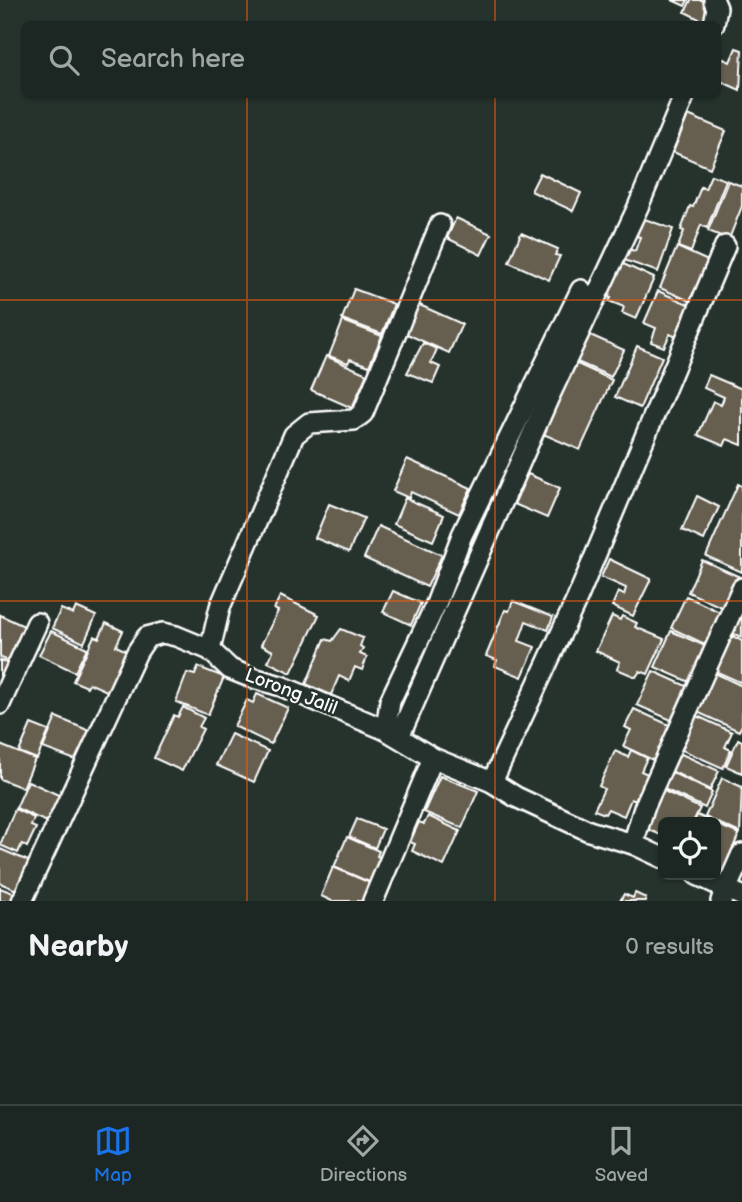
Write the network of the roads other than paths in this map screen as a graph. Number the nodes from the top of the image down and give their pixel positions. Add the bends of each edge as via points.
1 (714, 1) edge
2 (715, 21) edge
3 (683, 98) edge
4 (440, 225) dead end
5 (725, 246) dead end
6 (581, 290) dead end
7 (742, 588) edge
8 (37, 623) dead end
9 (210, 650) junction
10 (0, 704) edge
11 (392, 733) junction
12 (433, 758) junction
13 (492, 782) junction
14 (633, 844) junction
15 (742, 854) edge
16 (658, 856) edge
17 (705, 880) edge
18 (730, 895) edge
19 (22, 901) edge
20 (373, 901) edge

1 - 2 street
3 - 11 street via 638,207
4 - 9 street via 363,413 354,420 309,423 294,435 220,607
5 - 13 street via 577,599
6 - 11 street via 462,535 436,604 390,701
7 - 14 street via 649,796
8 - 10 street
9 - 11 street, Lorong Jalil via 240,673
9 - 19 street, Lorong Jalil via 163,632 147,636
11 - 12 street, Lorong Jalil
12 - 13 street, Lorong Jalil
12 - 20 street
13 - 14 street, Lorong Jalil via 589,831
14 - 16 street, Lorong Jalil
15 - 18 street
17 - 18 street

